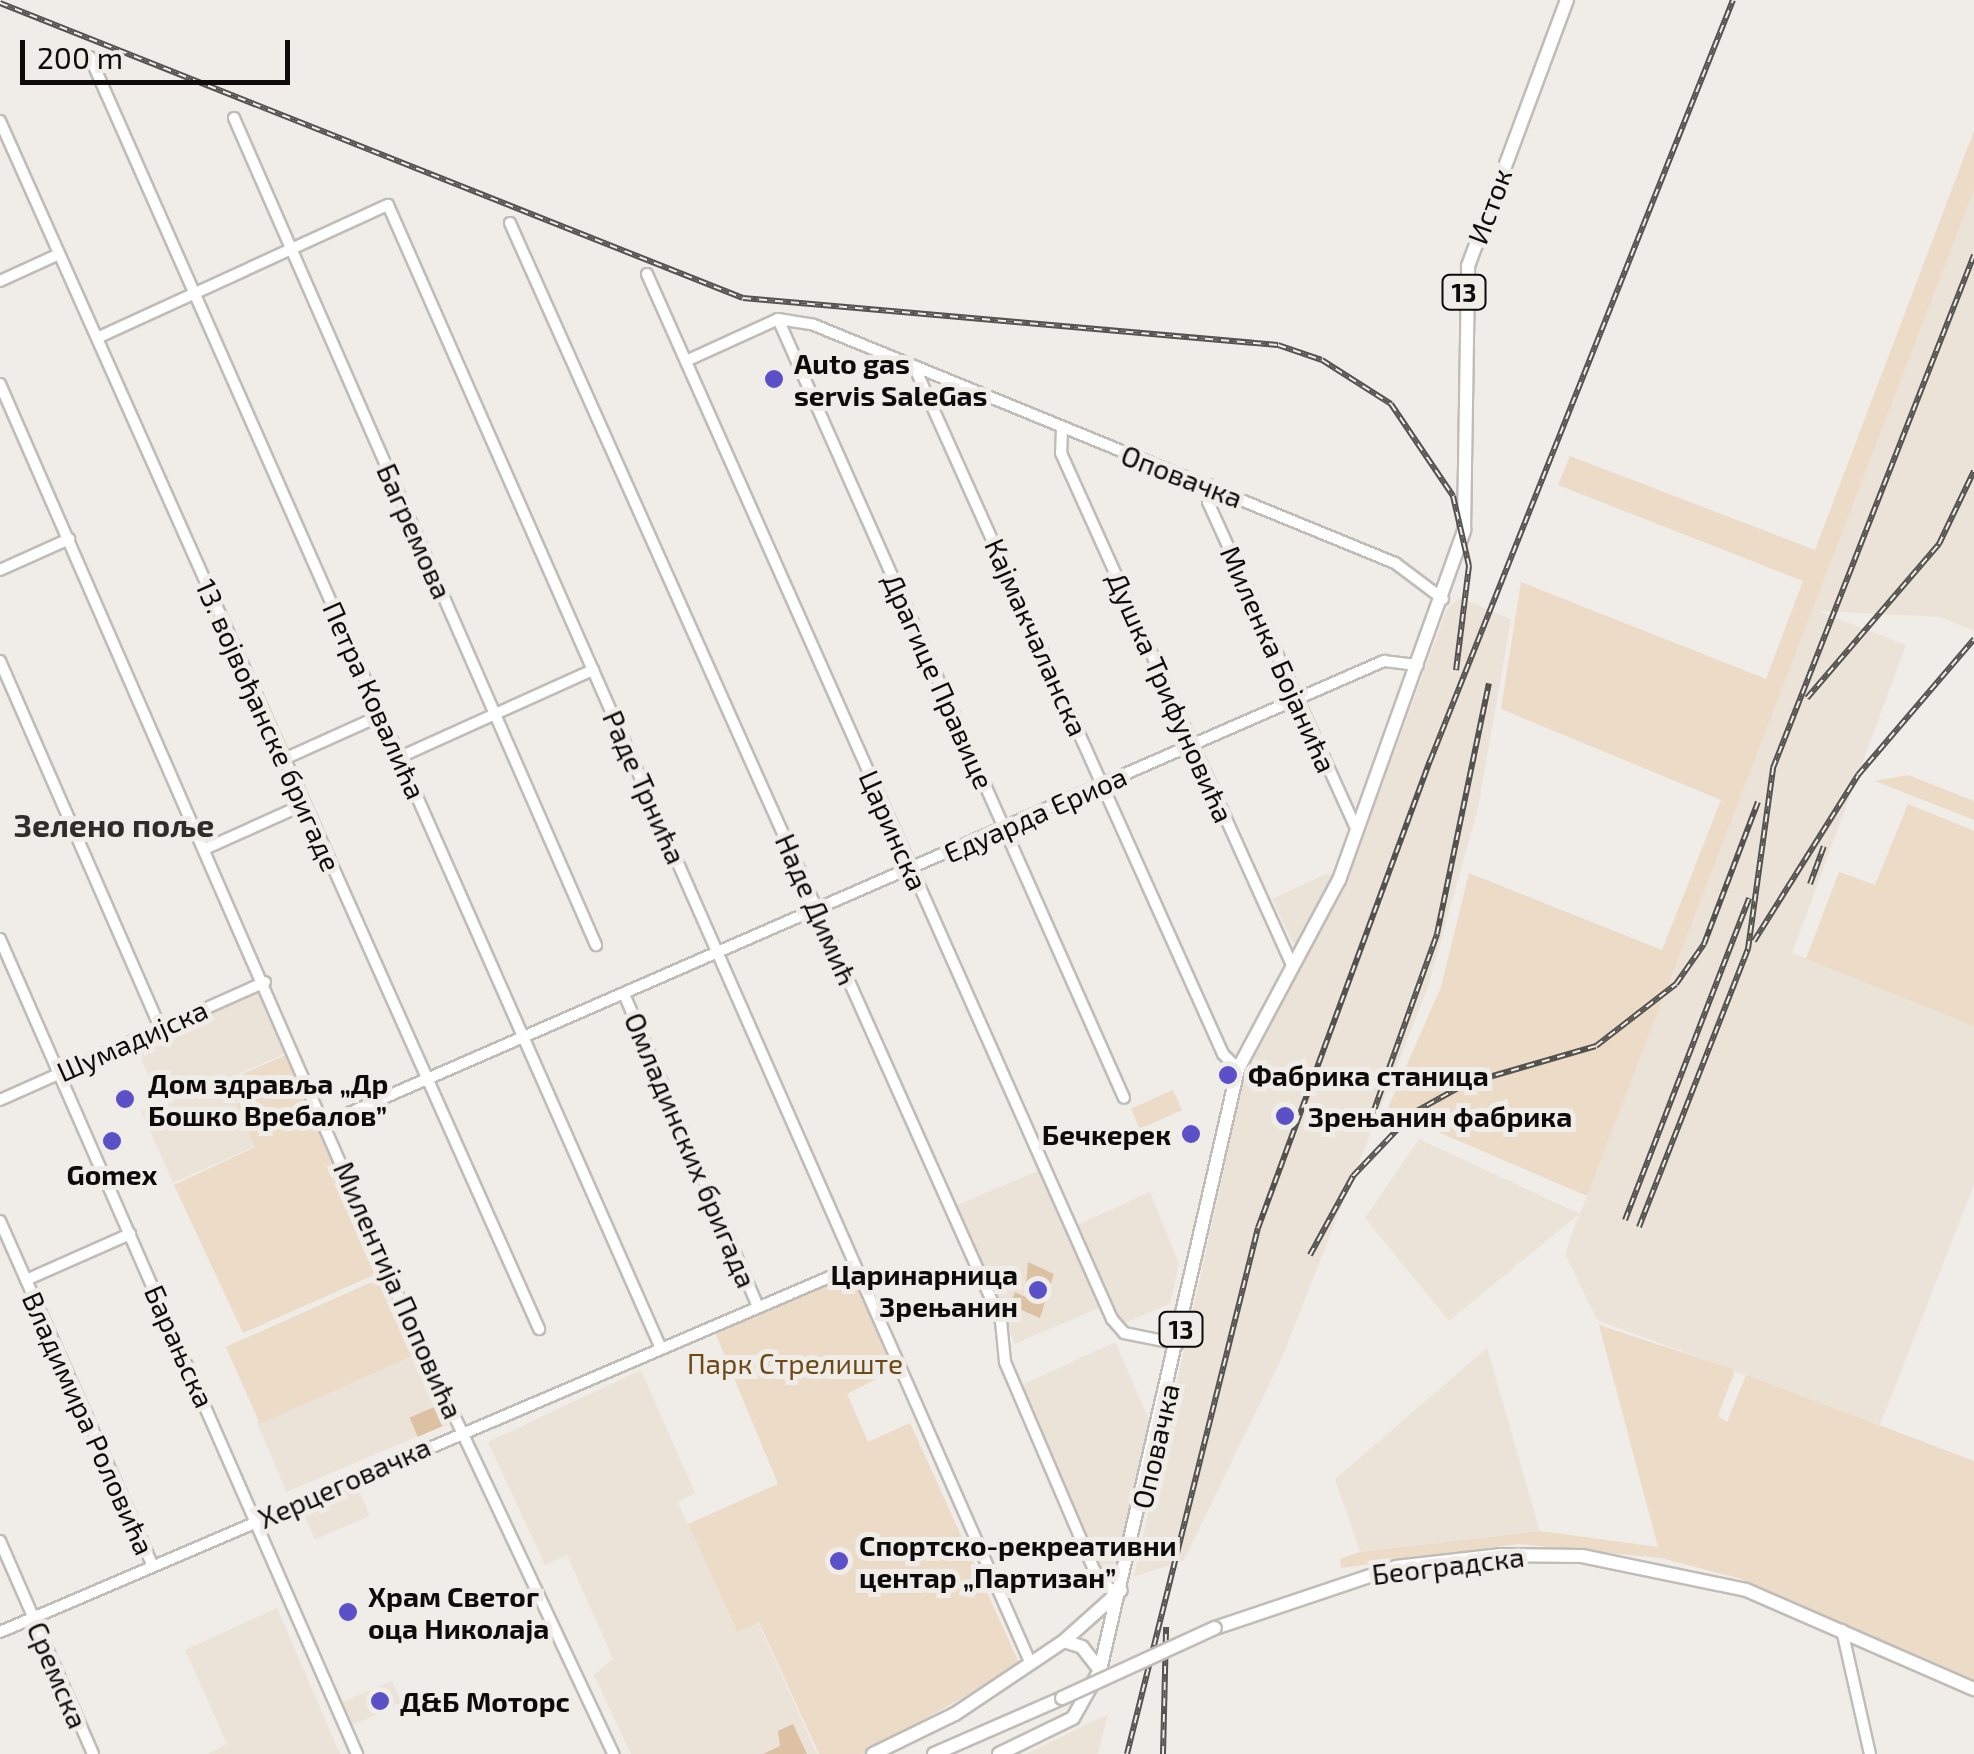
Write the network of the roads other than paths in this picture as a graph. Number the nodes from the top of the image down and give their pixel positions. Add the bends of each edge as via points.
1 (1566, 0) edge
2 (90, 56) dead end
3 (234, 118) dead end
4 (0, 121) edge
5 (510, 223) dead end
6 (292, 249) junction
7 (59, 254) junction
8 (647, 274) dead end
9 (0, 281) edge
10 (195, 293) junction
11 (778, 319) junction
12 (97, 338) junction
13 (686, 361) junction
14 (914, 366) junction
15 (0, 384) edge
16 (1062, 428) junction
17 (1209, 485) junction
18 (69, 539) junction
19 (0, 570) edge
20 (1442, 599) junction
21 (0, 660) edge
22 (1418, 665) junction
23 (593, 670) junction
24 (1299, 699) junction
25 (495, 714) junction
26 (382, 715) junction
27 (1192, 744) junction
28 (400, 758) junction
29 (284, 759) junction
30 (1103, 784) junction
31 (304, 804) junction
32 (1004, 828) junction
33 (1357, 832) junction
34 (207, 848) junction
35 (911, 868) junction
36 (817, 909) junction
37 (0, 938) edge
38 (596, 945) dead end
39 (718, 953) junction
40 (1292, 965) junction
41 (266, 982) junction
42 (624, 994) junction
43 (160, 1026) junction
44 (524, 1038) junction
45 (1238, 1069) junction
46 (59, 1072) junction
47 (428, 1080) junction
48 (1124, 1098) dead end
49 (0, 1100) edge
50 (324, 1124) junction
51 (0, 1221) edge
52 (130, 1234) junction
53 (855, 1266) junction
54 (26, 1280) junction
55 (758, 1306) junction
56 (539, 1329) dead end
57 (660, 1344) junction
58 (1178, 1344) junction
59 (463, 1430) junction
60 (257, 1520) junction
61 (0, 1540) edge
62 (152, 1566) junction
63 (1119, 1591) junction
64 (34, 1618) junction
65 (1842, 1630) junction
66 (0, 1632) edge
67 (1064, 1641) junction
68 (1030, 1662) junction
69 (1100, 1670) junction
70 (1974, 1689) edge
71 (93, 1754) edge
72 (357, 1754) edge
73 (613, 1754) edge
74 (873, 1754) edge
75 (934, 1754) edge
76 (999, 1754) edge
77 (1870, 1754) edge

1 - 20 main road, Исток / 13 via 1468,266 1468,499
2 - 10 street, Петра Ковалића
3 - 6 street, Багремова
4 - 7 street, 13. војвођанске бригаде
5 - 36 street, Наде Димић
6 - 10 street, Раде Трнића
6 - 23 street, Раде Трнића via 388,205
6 - 25 street, Багремова
7 - 9 street
7 - 12 street, 13. војвођанске бригаде
8 - 13 street, Царинска
10 - 12 street, Раде Трнића
10 - 26 street, Петра Ковалића
11 - 13 street
11 - 14 street, Оповачка via 814,324
11 - 32 street, Драгице Правице
12 - 29 street, 13. војвођанске бригаде
13 - 35 street, Царинска
14 - 16 street, Оповачка
14 - 30 street, Кајмакчаланска
15 - 18 street, Милентија Поповића
16 - 17 street, Оповачка
16 - 27 street, Душка Трифуновића via 1061,453
17 - 20 street, Оповачка via 1395,563
17 - 24 street, Миленка Бојанића via 1208,502
18 - 19 street
18 - 34 street, Милентија Поповића
20 - 22 main road, 13
21 - 43 street
22 - 24 street, Едуарда Ериоа via 1384,661
22 - 33 main road, 13
23 - 25 street
23 - 39 street, Раде Трнића
24 - 27 street, Едуарда Ериоа
24 - 33 street, Миленка Бојанића
25 - 28 street
25 - 38 street, Багремова
26 - 28 street, Петра Ковалића
26 - 29 street
27 - 30 street, Едуарда Ериоа
27 - 40 street, Душка Трифуновића
28 - 44 street, Петра Ковалића
29 - 31 street, 13. војвођанске бригаде
30 - 32 street, Едуарда Ериоа
30 - 45 street, Кајмакчаланска via 1224,1054
31 - 34 street
31 - 47 street, 13. војвођанске бригаде
32 - 35 street, Едуарда Ериоа
32 - 48 street, Драгице Правице
33 - 40 main road, 13
34 - 41 street, Милентија Поповића
35 - 36 street, Едуарда Ериоа
35 - 58 street, Царинска via 1112,1318 1124,1333
36 - 39 street, Едуарда Ериоа
36 - 63 street, Наде Димић via 1000,1321 1005,1362 1094,1570
37 - 46 street, Барањска
39 - 42 street, Едуарда Ериоа
39 - 53 street, Раде Трнића
40 - 45 main road, 13
41 - 43 street, Шумадијска
41 - 50 street, Милентија Поповића
42 - 44 street, Едуарда Ериоа
42 - 55 street, Омладинских бригада
43 - 46 street, Шумадијска
44 - 47 street, Едуарда Ериоа
44 - 57 street, Петра Ковалића
45 - 58 main road, Оповачка / 13
46 - 49 street, Шумадијска
46 - 52 street, Барањска
47 - 50 street, Едуарда Ериоа
47 - 56 street, 13. војвођанске бригаде
50 - 59 street, Милентија Поповића
51 - 54 street, Владимира Роловића
52 - 54 street, Владимира Роловића
52 - 60 street, Барањска
53 - 55 street, Херцеговачка
53 - 68 street, Раде Трнића
54 - 62 street, Владимира Роловића
55 - 57 street, Херцеговачка
57 - 59 street, Херцеговачка
58 - 63 main road, Оповачка / 13
59 - 60 street, Херцеговачка
59 - 73 street, Милентија Поповића
60 - 62 street, Херцеговачка
60 - 72 street, Барањска
61 - 64 street, Сремска
62 - 64 street, Херцеговачка
63 - 67 main road
63 - 69 main road, 13
64 - 66 street, Херцеговачка
64 - 71 street, Сремска
65 - 70 main road, Београдска
65 - 75 main road, Београдска, bridge via 1682,1572 1525,1554 1371,1572 1215,1628
65 - 77 street
67 - 68 main road
67 - 69 main road via 1082,1647
68 - 74 main road via 955,1714
69 - 76 main road, 13 via 1072,1718

